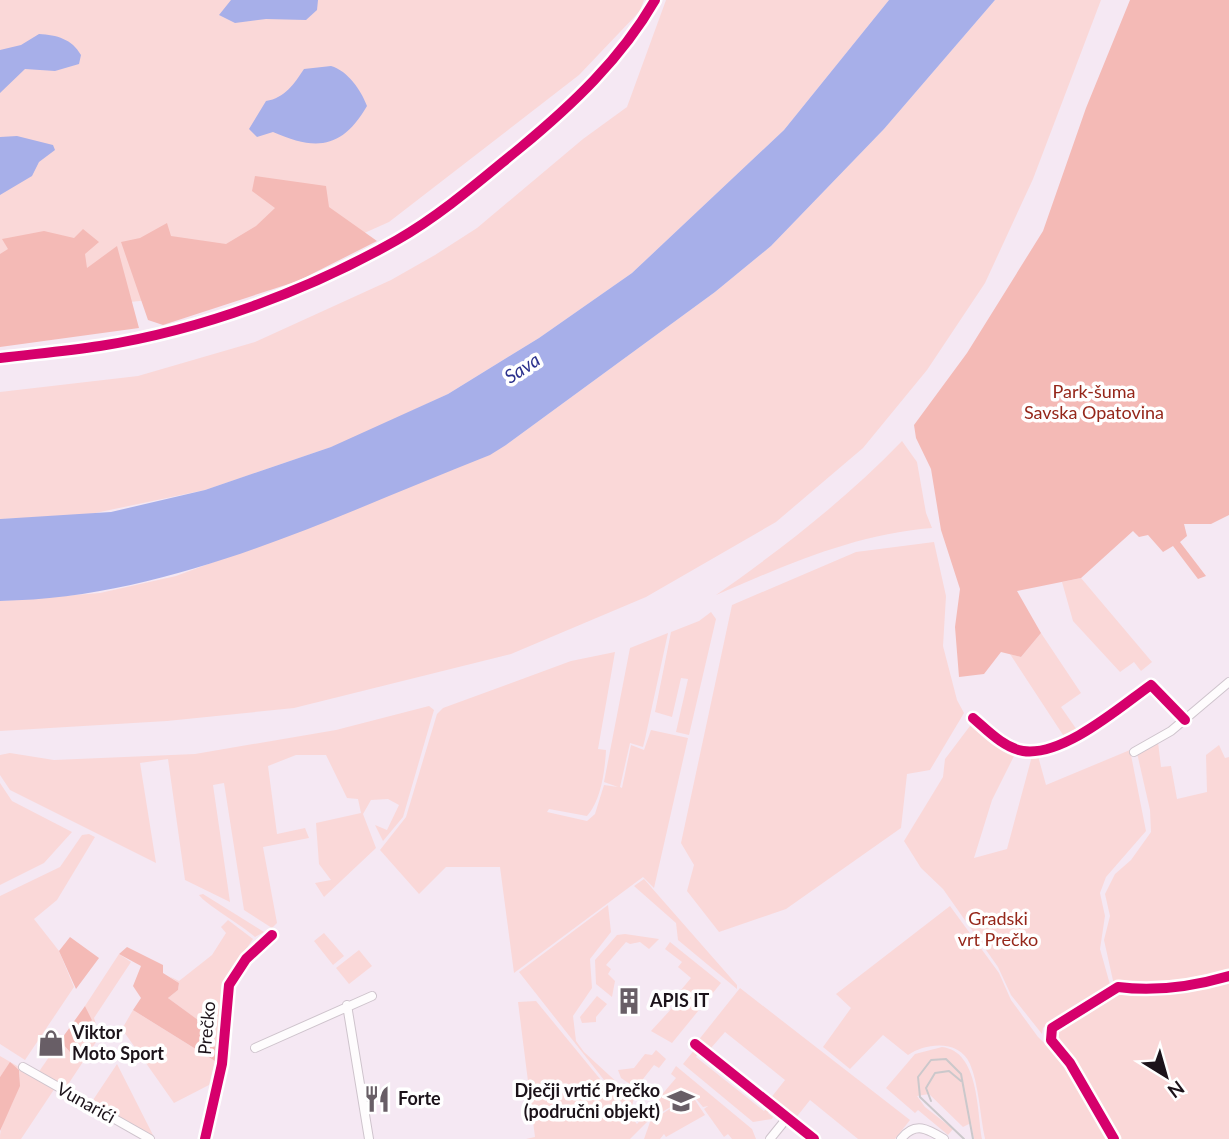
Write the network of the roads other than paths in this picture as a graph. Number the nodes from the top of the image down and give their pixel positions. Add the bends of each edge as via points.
1 (654, 0) edge
2 (0, 358) edge
3 (1229, 682) edge
4 (973, 718) dead end
5 (1185, 720) junction
6 (1134, 751) dead end
7 (272, 935) dead end
8 (1229, 976) edge
9 (372, 996) dead end
10 (347, 1006) junction
11 (695, 1045) dead end
12 (255, 1048) dead end
13 (23, 1067) dead end
14 (787, 1118) junction
15 (932, 1131) junction
16 (150, 1139) edge
17 (205, 1139) edge
18 (369, 1139) edge
19 (770, 1139) edge
20 (814, 1139) edge
21 (901, 1139) edge
22 (938, 1139) edge
23 (944, 1139) edge
24 (1114, 1139) edge

1 - 2 street via 638,29 598,77 548,125 399,239 291,292 188,325 101,346
3 - 5 street
4 - 5 street via 1016,748 1051,748 1152,685
5 - 6 street
7 - 17 street, Prečko via 246,959 229,985 223,1056
8 - 24 street via 1164,990 1118,987 1057,1024 1050,1037
9 - 10 street
10 - 12 street
10 - 18 street
11 - 14 street
13 - 16 street, Vunarići
14 - 19 street
14 - 20 street
15 - 21 street via 914,1128
15 - 22 street
15 - 23 street

